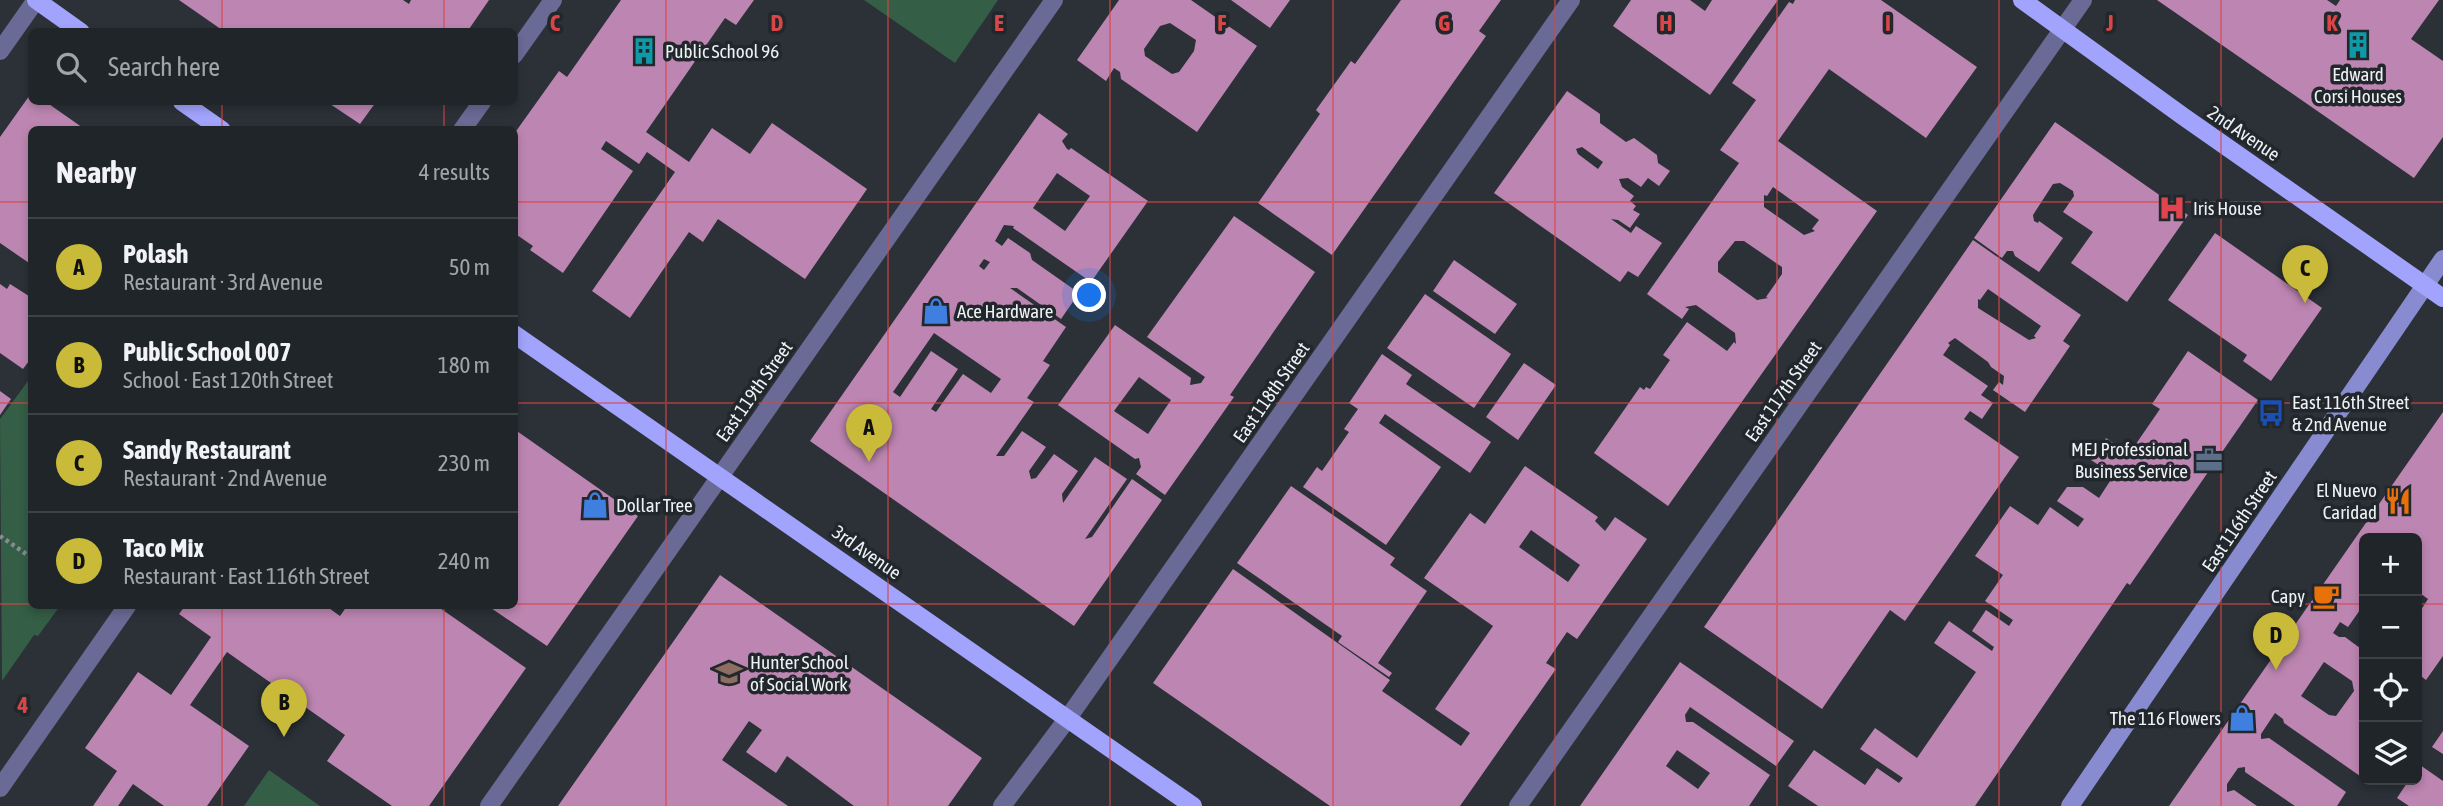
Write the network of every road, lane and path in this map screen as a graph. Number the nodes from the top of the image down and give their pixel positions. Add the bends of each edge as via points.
1 (36, 0) edge
2 (553, 0) edge
3 (1054, 0) edge
4 (1572, 0) edge
5 (2022, 0) edge
6 (2083, 0) edge
7 (75, 28) edge
8 (2063, 29) junction
9 (518, 49) edge
10 (0, 51) edge
11 (186, 105) edge
12 (480, 105) edge
13 (216, 126) edge
14 (465, 126) edge
15 (2443, 259) edge
16 (2425, 285) junction
17 (2443, 298) edge
18 (518, 337) edge
19 (720, 476) junction
20 (0, 536) edge
21 (28, 555) edge
22 (125, 609) edge
23 (1068, 718) junction
24 (0, 788) edge
25 (489, 806) edge
26 (1002, 806) edge
27 (1193, 806) edge
28 (1518, 806) edge
29 (2070, 806) edge

1 - 7 main road
1 - 10 street
2 - 9 street
3 - 19 street, East 119th Street
4 - 23 street, East 118th Street
5 - 8 main road, 2nd Avenue
6 - 8 street, East 117th Street
8 - 16 main road, 2nd Avenue
8 - 28 street, East 117th Street
11 - 13 main road
12 - 14 street
15 - 16 street, East 116th Street
16 - 17 main road, 2nd Avenue
16 - 29 street, East 116th Street
18 - 19 main road, 3rd Avenue
19 - 23 main road, 3rd Avenue
19 - 25 street, East 119th Street
20 - 21 path
22 - 24 street
23 - 26 street, East 118th Street
23 - 27 main road, 3rd Avenue

